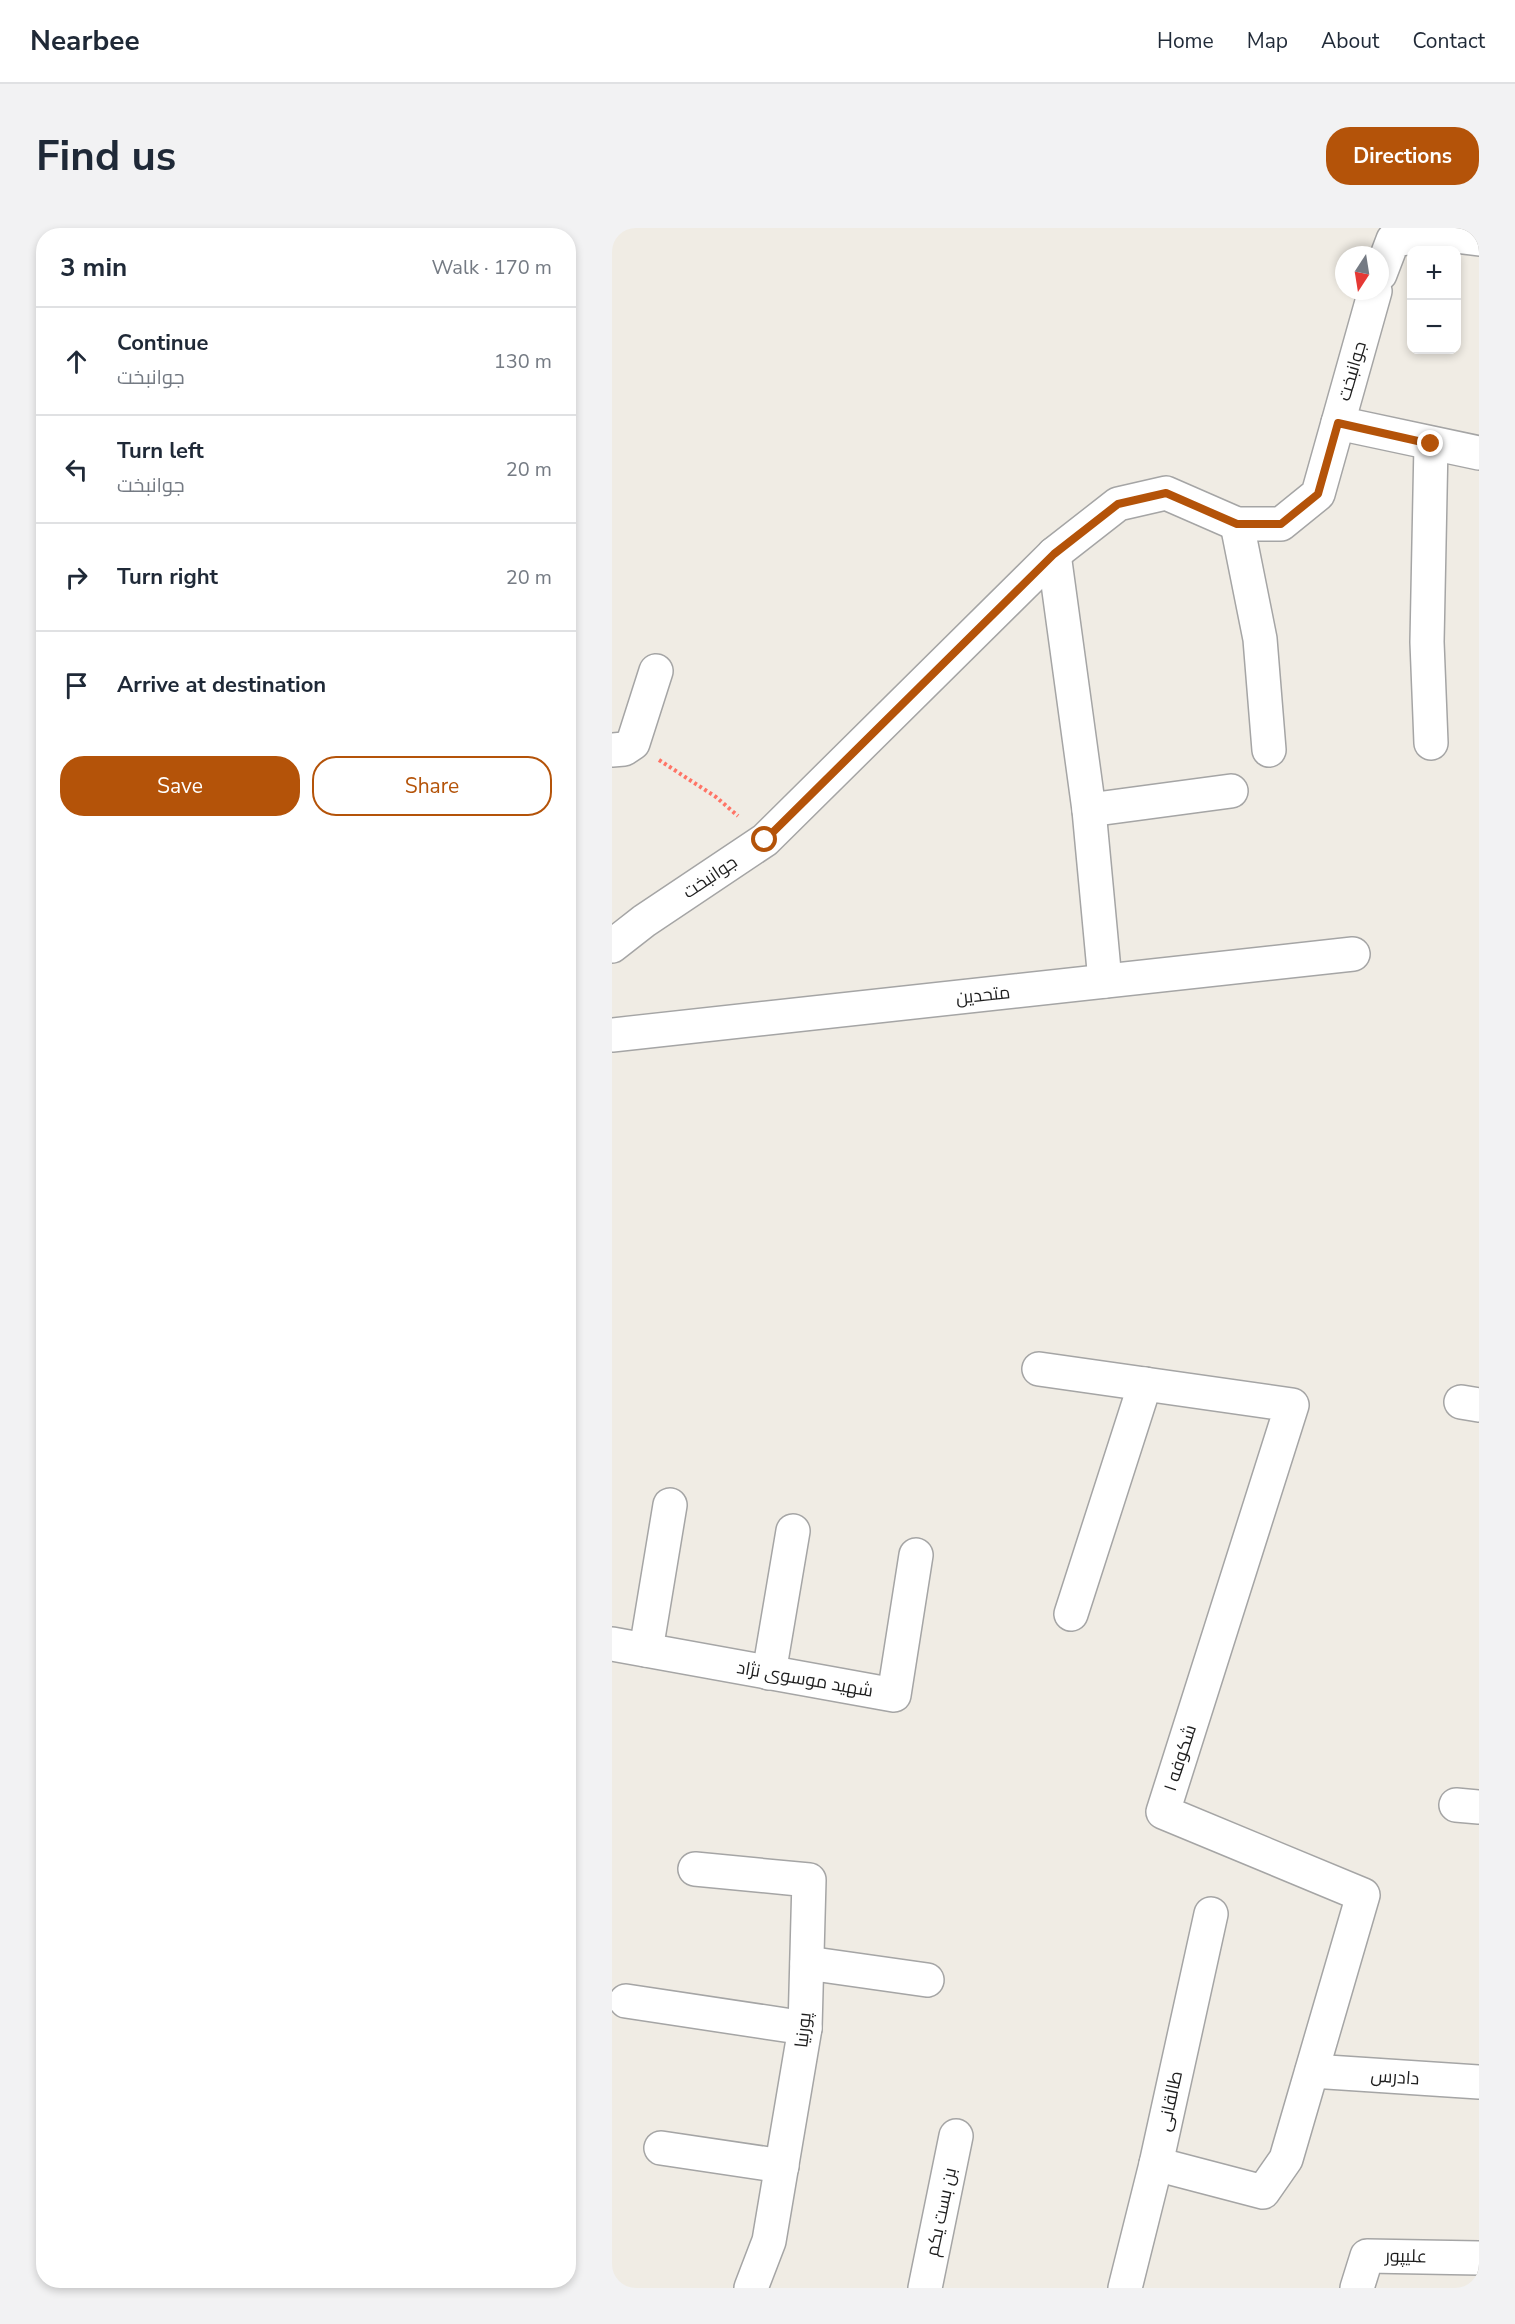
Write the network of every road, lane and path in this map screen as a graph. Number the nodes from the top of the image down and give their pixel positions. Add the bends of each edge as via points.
1 (1390, 234) edge
2 (1479, 239) edge
3 (1372, 300) edge
4 (1338, 423) junction
5 (1431, 444) junction
6 (1479, 453) edge
7 (1237, 524) junction
8 (1054, 554) junction
9 (656, 671) dead end
10 (1431, 743) dead end
11 (622, 747) edge
12 (1269, 750) dead end
13 (1231, 790) dead end
14 (1089, 810) junction
15 (765, 840) junction
16 (612, 946) edge
17 (1353, 954) dead end
18 (1105, 981) junction
19 (612, 1035) edge
20 (1039, 1369) dead end
21 (1145, 1384) junction
22 (670, 1504) dead end
23 (793, 1531) dead end
24 (916, 1555) dead end
25 (1071, 1614) dead end
26 (612, 1644) edge
27 (646, 1650) junction
28 (770, 1673) junction
29 (695, 1869) dead end
30 (1210, 1914) dead end
31 (807, 1963) junction
32 (927, 1980) dead end
33 (626, 2001) dead end
34 (805, 2028) junction
35 (1312, 2071) junction
36 (1479, 2082) edge
37 (956, 2136) dead end
38 (661, 2148) dead end
39 (1156, 2164) junction
40 (782, 2166) junction
41 (1479, 2258) edge
42 (751, 2288) edge
43 (925, 2288) edge
44 (1125, 2288) edge
45 (1357, 2288) edge

1 - 2 street
3 - 4 street, جوانبخت
4 - 5 street
4 - 7 street, جوانبخت via 1318,494 1281,524
5 - 6 street
5 - 10 street via 1427,642
7 - 8 street, جوانبخت via 1166,493 1118,504
7 - 12 street via 1260,639
8 - 14 street
8 - 15 street, جوانبخت
9 - 11 street
11 - 15 path via 716,797
13 - 14 street
14 - 18 street
15 - 16 street, جوانبخت
17 - 18 street, متحدین
18 - 19 street, متحدین
20 - 21 street, شکوفه ۱
21 - 25 street
21 - 35 street, شکوفه ۱ via 1292,1405 1163,1812 1363,1895
22 - 27 street
23 - 28 street
24 - 28 street, شهید موسوی نژاد via 894,1695
26 - 27 street, شهید موسوی نژاد
27 - 28 street, شهید موسوی نژاد
29 - 31 street, پورنیا via 809,1880
30 - 39 street, طالقانی
31 - 32 street
31 - 34 street, پورنیا
33 - 34 street
34 - 40 street, پورنیا
35 - 36 street, دادرس
35 - 39 street, شکوفه ۱ via 1286,2160 1263,2192
37 - 43 street, بن بست یکم
38 - 40 street
39 - 44 street, طالقانی
40 - 42 street, پورنیا via 769,2241
41 - 45 street, علیپور via 1367,2256

